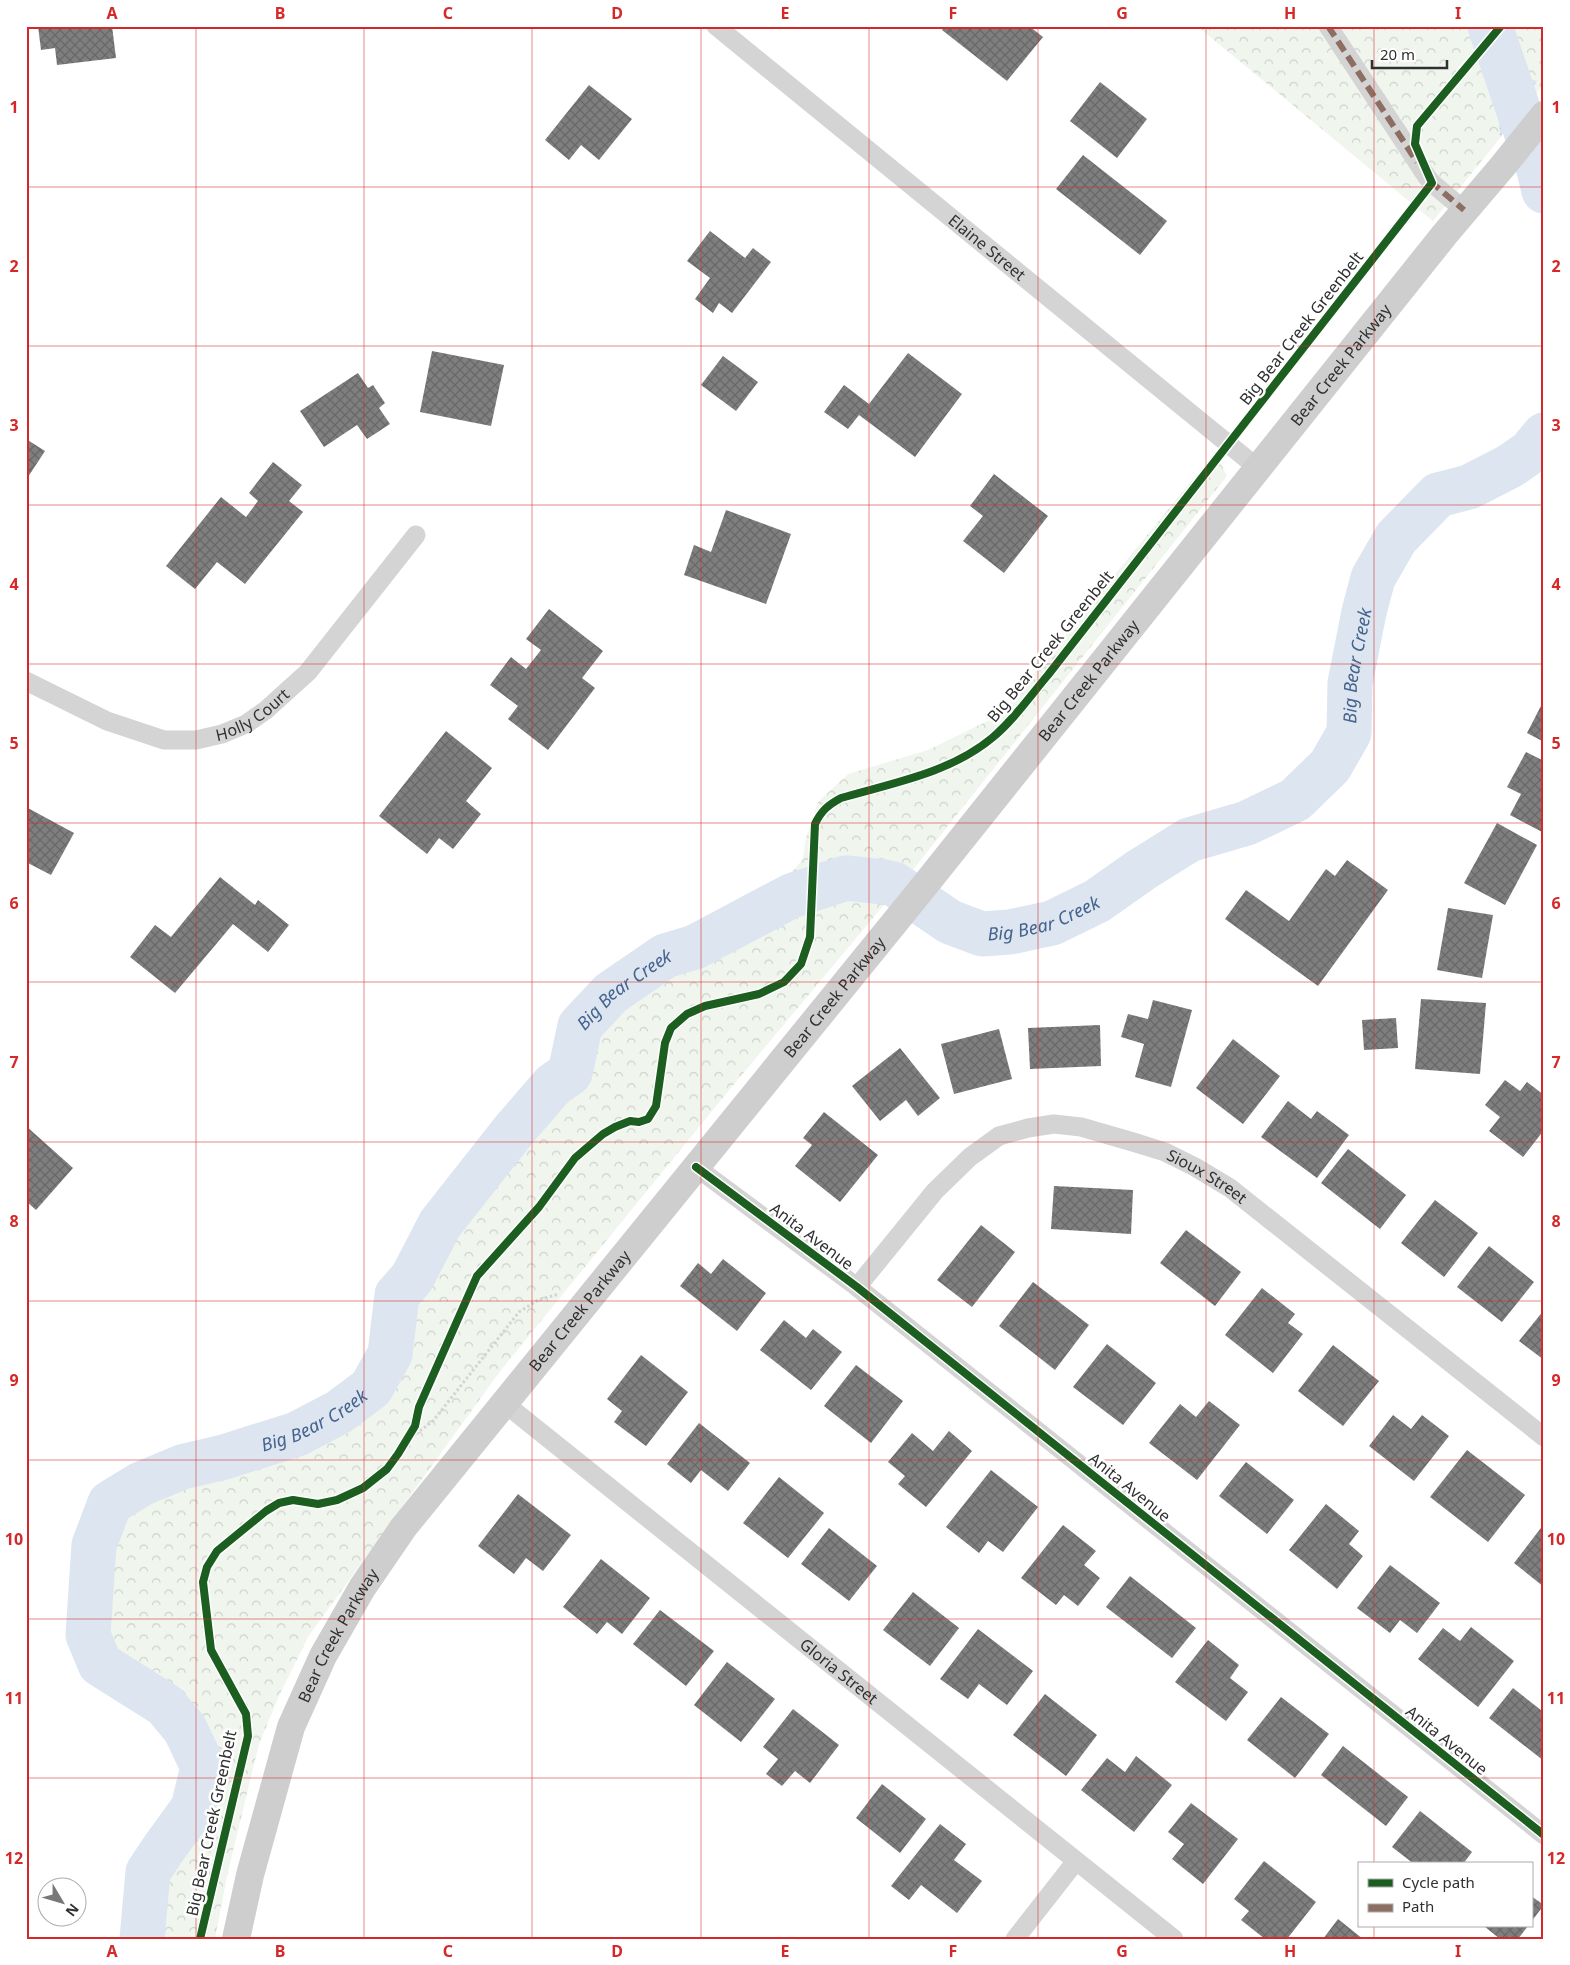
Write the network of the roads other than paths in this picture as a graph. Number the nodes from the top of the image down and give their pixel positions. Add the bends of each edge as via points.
1 (716, 26) edge
2 (1328, 26) edge
3 (1544, 115) edge
4 (1464, 210) junction
5 (1259, 468) junction
6 (416, 535) dead end
7 (26, 681) edge
8 (696, 1167) junction
9 (857, 1287) junction
10 (504, 1403) junction
11 (1544, 1437) edge
12 (1544, 1834) edge
13 (1076, 1861) junction
14 (236, 1939) edge
15 (1015, 1939) edge
16 (1174, 1939) edge

1 - 5 street, Elaine Street
2 - 4 street via 1427,177
3 - 4 main road, Bear Creek Parkway
4 - 5 main road, Bear Creek Parkway
5 - 8 main road, Bear Creek Parkway
6 - 7 street, Holly Court via 308,672 266,710 246,724 222,734 196,740 164,740 107,721
8 - 9 street, Anita Avenue
8 - 10 main road, Bear Creek Parkway
9 - 11 street, Sioux Street via 935,1191 999,1136 1054,1124 1081,1127 1165,1152 1230,1188
9 - 12 street, Anita Avenue
10 - 13 street, Gloria Street
10 - 14 main road, Bear Creek Parkway via 403,1528 362,1588 323,1656 291,1727 250,1875
13 - 15 street
13 - 16 street, Gloria Street

